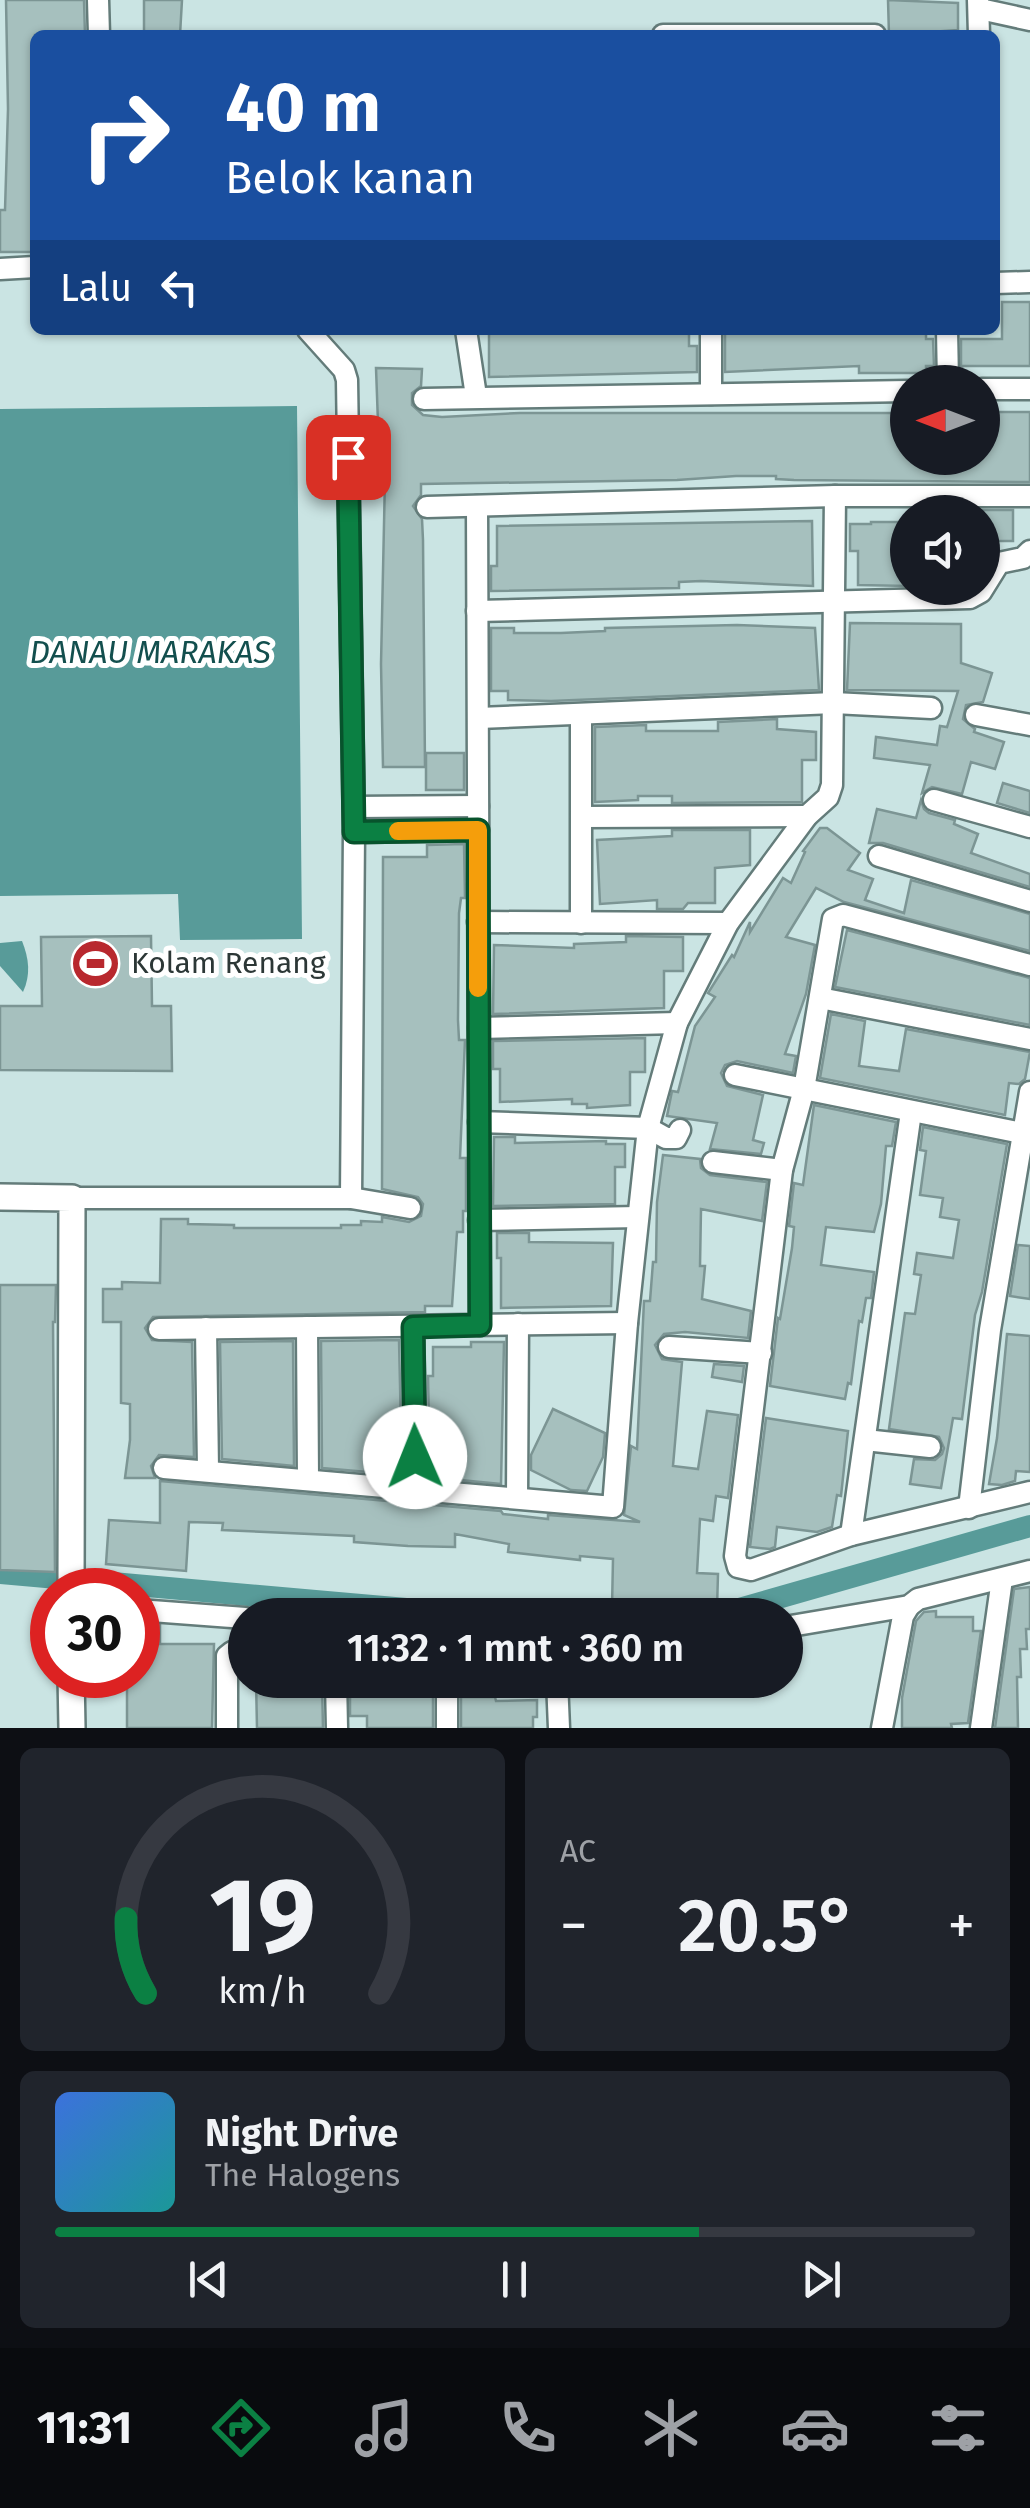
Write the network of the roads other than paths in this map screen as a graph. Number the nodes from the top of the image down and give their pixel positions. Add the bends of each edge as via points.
1 (98, 0) edge
2 (979, 4) edge
3 (1030, 20) edge
4 (98, 30) edge
5 (979, 30) edge
6 (0, 268) edge
7 (30, 268) edge
8 (1000, 282) edge
9 (1030, 282) edge
10 (312, 335) edge
11 (467, 335) edge
12 (711, 335) edge
13 (947, 335) edge
14 (948, 365) edge
15 (1030, 388) edge
16 (1000, 389) edge
17 (890, 391) edge
18 (711, 394) junction
19 (476, 396) junction
20 (424, 399) dead end
21 (836, 496) junction
22 (1030, 496) edge
23 (477, 506) junction
24 (427, 508) dead end
25 (1030, 551) edge
26 (836, 600) junction
27 (477, 611) junction
28 (834, 703) junction
29 (931, 708) dead end
30 (581, 715) junction
31 (976, 715) dead end
32 (479, 718) junction
33 (1030, 725) edge
34 (934, 800) dead end
35 (478, 806) junction
36 (354, 807) junction
37 (807, 816) junction
38 (582, 818) junction
39 (1030, 827) edge
40 (478, 830) junction
41 (354, 832) junction
42 (879, 856) dead end
43 (1030, 901) edge
44 (478, 922) junction
45 (581, 923) junction
46 (728, 923) junction
47 (1030, 965) edge
48 (820, 998) junction
49 (678, 1023) junction
50 (479, 1028) junction
51 (1030, 1039) edge
52 (734, 1075) dead end
53 (804, 1089) junction
54 (1030, 1092) edge
55 (911, 1112) junction
56 (479, 1122) junction
57 (648, 1128) junction
58 (680, 1130) dead end
59 (1022, 1133) junction
60 (713, 1162) dead end
61 (782, 1170) junction
62 (0, 1196) edge
63 (72, 1198) junction
64 (351, 1198) junction
65 (410, 1208) dead end
66 (638, 1217) junction
67 (480, 1220) junction
68 (627, 1323) junction
69 (518, 1324) junction
70 (480, 1325) junction
71 (307, 1327) junction
72 (413, 1327) junction
73 (206, 1328) junction
74 (159, 1329) dead end
75 (670, 1347) dead end
76 (761, 1353) junction
77 (864, 1440) junction
78 (930, 1447) dead end
79 (164, 1468) dead end
80 (208, 1470) junction
81 (308, 1479) junction
82 (416, 1490) junction
83 (1030, 1492) edge
84 (517, 1498) junction
85 (969, 1508) junction
86 (851, 1535) junction
87 (70, 1568) edge
88 (1030, 1570) edge
89 (1002, 1579) junction
90 (909, 1606) junction
91 (160, 1612) edge
92 (228, 1617) edge
93 (803, 1624) edge
94 (228, 1655) edge
95 (72, 1698) edge
96 (336, 1698) edge
97 (448, 1698) edge
98 (558, 1698) edge
99 (72, 1728) edge
100 (227, 1728) edge
101 (337, 1728) edge
102 (447, 1728) edge
103 (559, 1728) edge
104 (882, 1728) edge
105 (981, 1728) edge

1 - 4 street
2 - 3 street
2 - 5 street
6 - 7 street
8 - 9 street
10 - 36 street via 347,376
11 - 19 street
12 - 18 street
13 - 14 street
15 - 16 street
17 - 18 street
18 - 19 street
19 - 20 street
21 - 22 street
21 - 23 street
21 - 26 street
23 - 24 street
23 - 27 street
25 - 26 street via 999,563 974,598
26 - 27 street
26 - 28 street
27 - 32 street
28 - 29 street
28 - 30 street
28 - 37 street via 832,785
30 - 32 street
30 - 38 street
31 - 33 street
32 - 35 street
34 - 39 street
35 - 36 street
35 - 40 street
36 - 41 street
37 - 38 street
37 - 46 street
38 - 45 street
40 - 41 street
40 - 44 street
41 - 64 street
42 - 43 street
44 - 45 street
44 - 50 street
45 - 46 street
46 - 49 street
47 - 48 street via 838,915
48 - 51 street
48 - 53 street
49 - 50 street
49 - 57 street
50 - 56 street
52 - 53 street
53 - 55 street
53 - 61 street
54 - 59 street
55 - 59 street
55 - 77 street
56 - 57 street
56 - 67 street
57 - 58 street via 666,1138
57 - 66 street
59 - 85 street
60 - 61 street
61 - 76 street
62 - 63 street
63 - 64 street
63 - 87 street
64 - 65 street
66 - 67 street
66 - 68 street
67 - 70 street
68 - 69 street
68 - 84 street via 614,1507
69 - 70 street
69 - 84 street
70 - 72 street
71 - 72 street
71 - 73 street
71 - 81 street
72 - 82 street
73 - 74 street
73 - 80 street
75 - 76 street
76 - 86 street via 738,1567 751,1570
77 - 78 street
77 - 86 street
79 - 80 street
80 - 81 street
81 - 82 street
82 - 84 street
83 - 85 street
85 - 86 street
88 - 89 street
89 - 90 street
89 - 105 street
90 - 93 street
90 - 104 street
91 - 92 street
94 - 100 street
95 - 99 street
96 - 101 street
97 - 102 street
98 - 103 street

